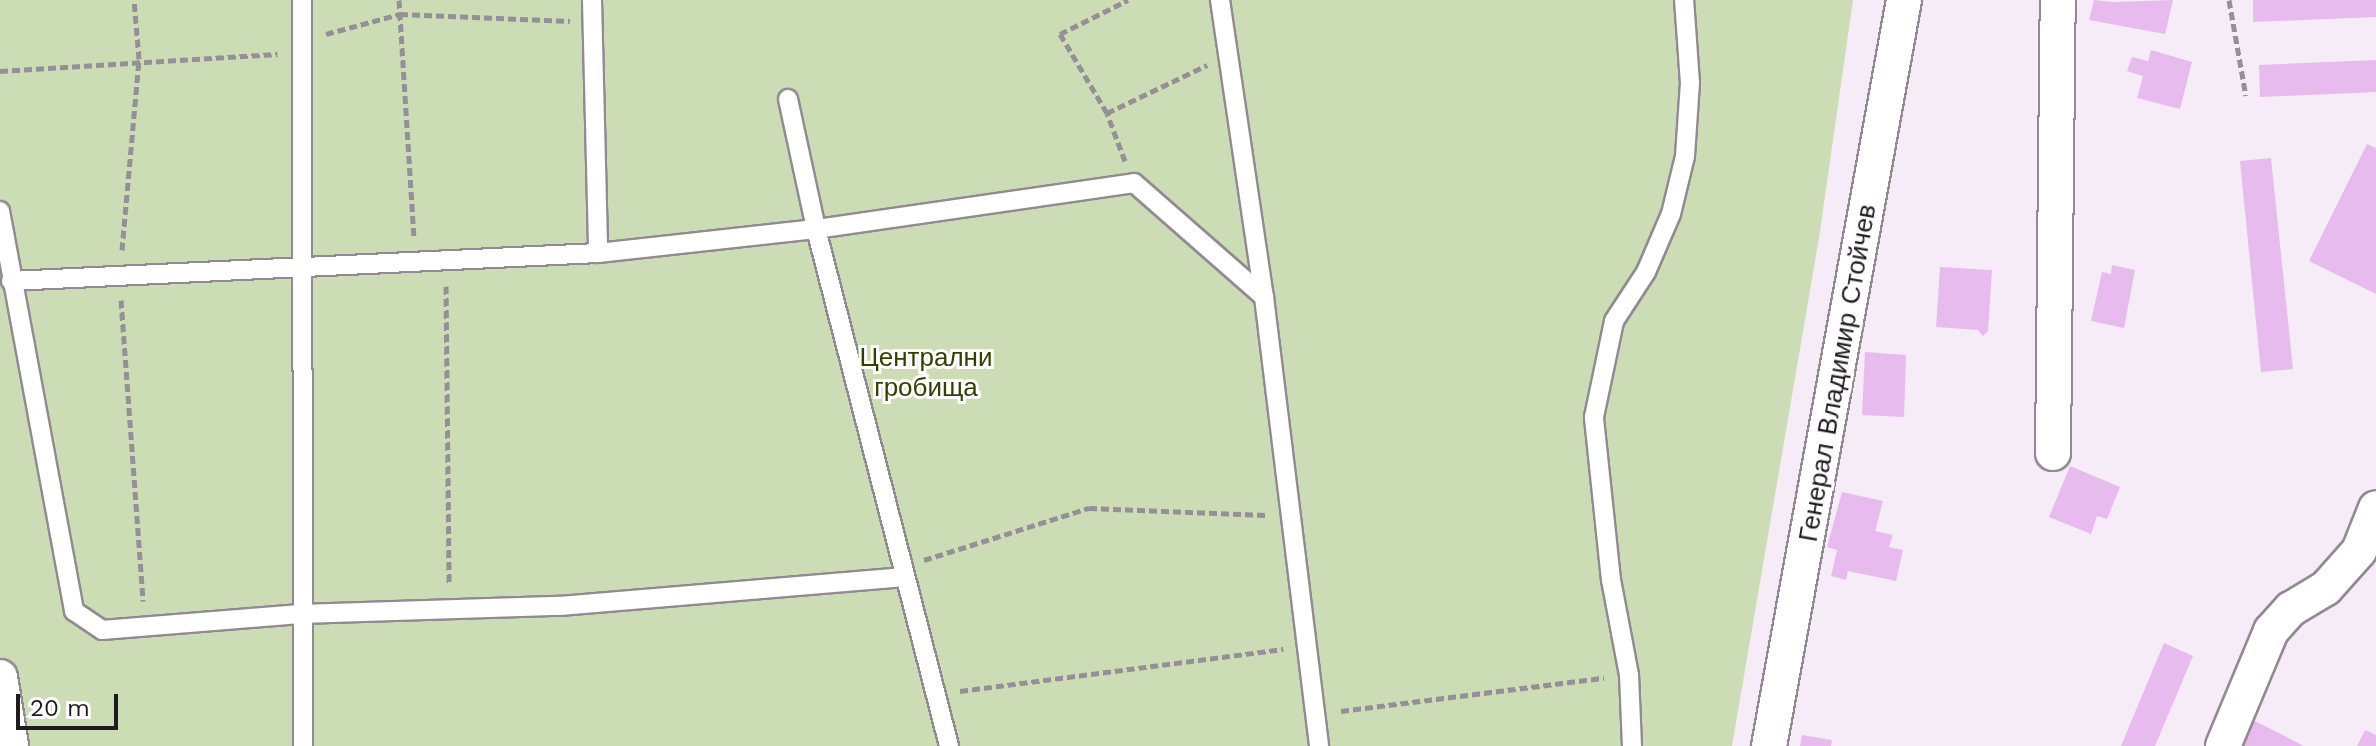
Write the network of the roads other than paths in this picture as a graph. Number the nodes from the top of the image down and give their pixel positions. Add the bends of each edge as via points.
1 (302, 0) edge
2 (592, 0) edge
3 (1220, 0) edge
4 (1684, 0) edge
5 (1904, 0) edge
6 (2058, 0) edge
7 (788, 99) dead end
8 (0, 211) edge
9 (816, 229) junction
10 (598, 253) junction
11 (303, 268) junction
12 (11, 281) junction
13 (1264, 297) junction
14 (2053, 453) dead end
15 (2376, 508) edge
16 (904, 572) junction
17 (300, 614) junction
18 (0, 677) edge
19 (11, 746) edge
20 (303, 746) edge
21 (949, 746) edge
22 (1319, 746) edge
23 (1632, 746) edge
24 (1769, 746) edge
25 (2223, 746) edge

1 - 11 lane
2 - 10 lane
3 - 13 lane
4 - 23 lane via 1690,83 1685,156 1671,214 1646,272 1614,321 1594,417 1611,580 1629,675
5 - 24 street, Генерал Владимир Стойчев
6 - 14 street
7 - 9 lane
8 - 12 lane
9 - 10 lane
9 - 13 lane via 1134,183
9 - 16 lane
10 - 11 lane
11 - 12 lane
11 - 17 lane
12 - 17 lane via 74,611 102,630
13 - 22 lane
15 - 25 street via 2359,551 2326,588 2291,609 2271,631
16 - 17 lane via 560,606
16 - 21 lane
17 - 20 lane
18 - 19 street

